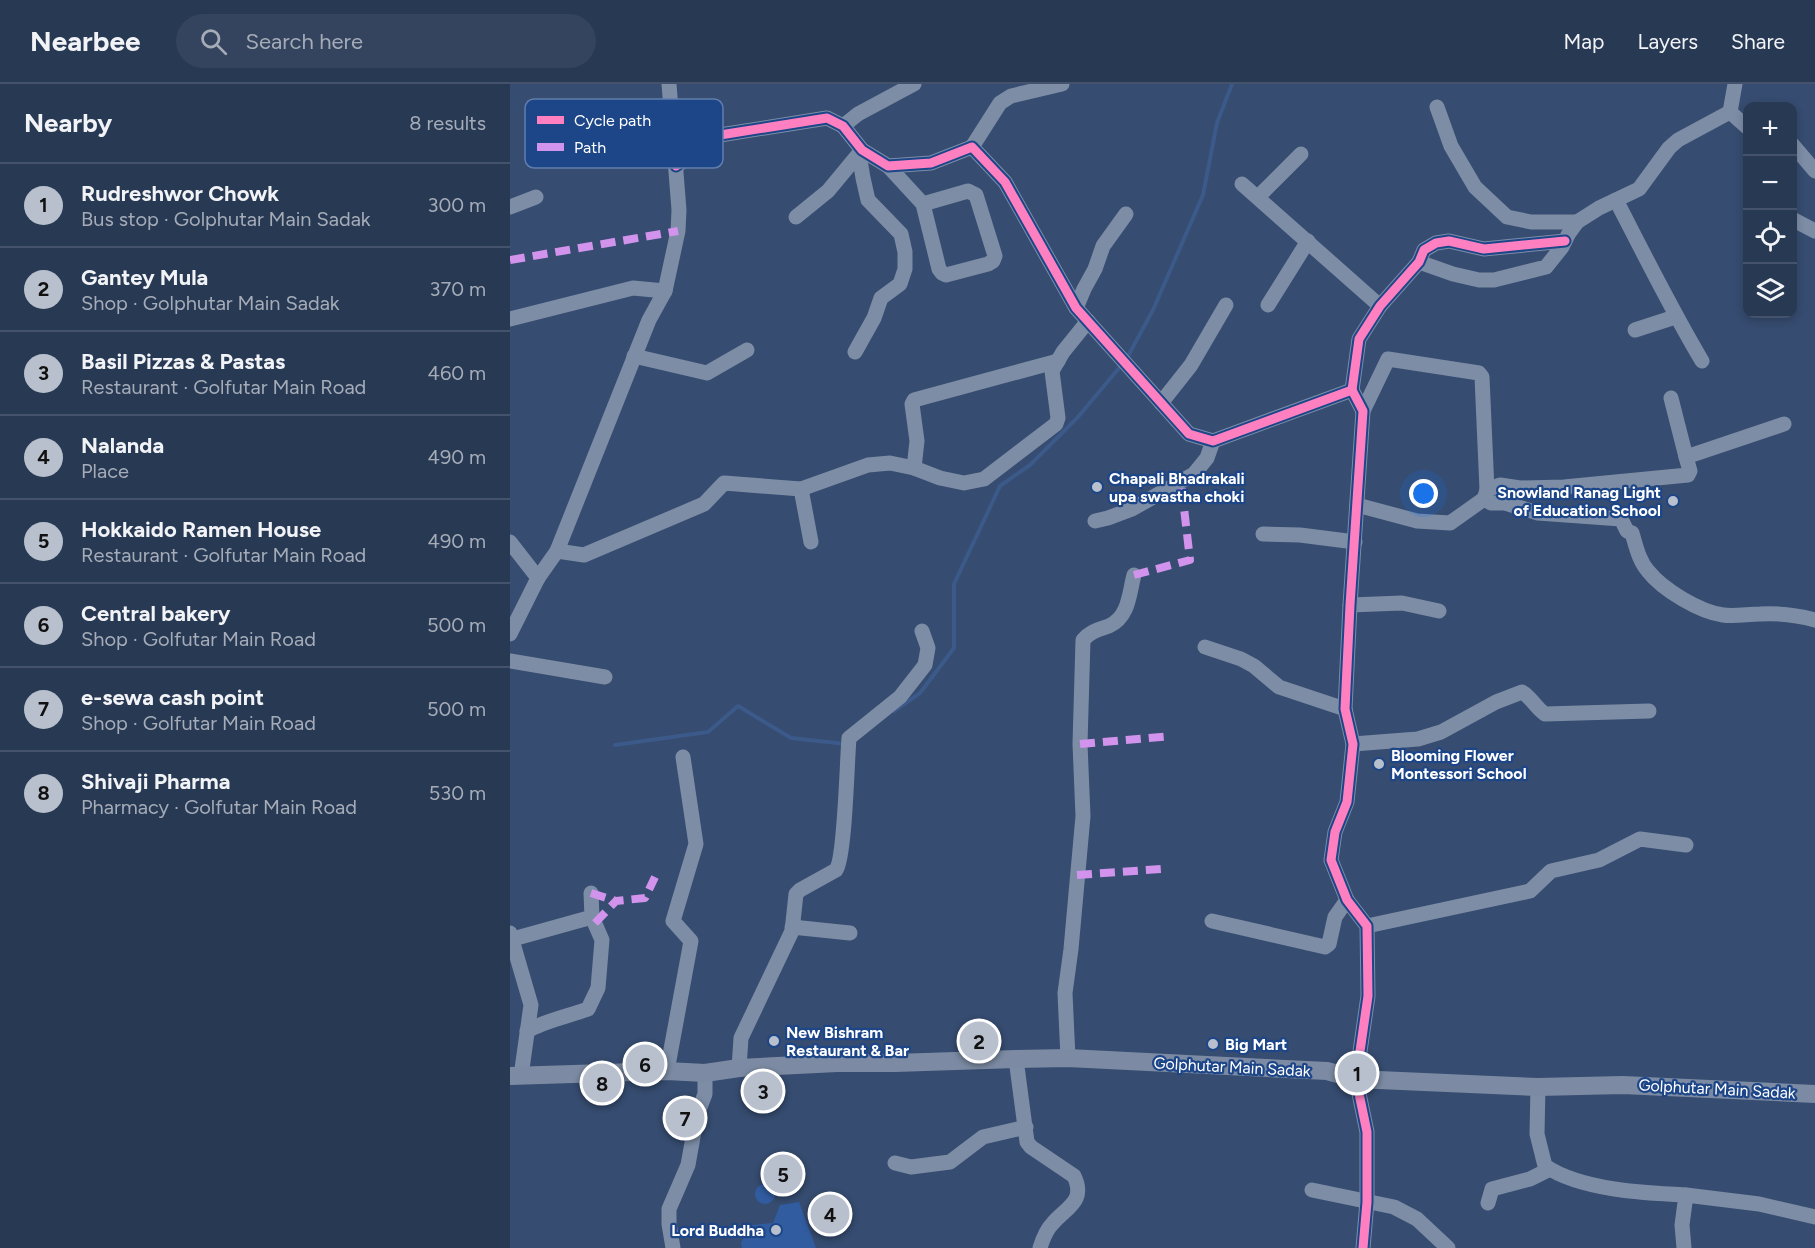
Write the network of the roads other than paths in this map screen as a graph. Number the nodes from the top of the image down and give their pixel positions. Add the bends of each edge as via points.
1 (669, 84) edge
2 (914, 84) edge
3 (1062, 84) edge
4 (1735, 84) edge
5 (670, 99) edge
6 (1437, 107) dead end
7 (1743, 109) edge
8 (1730, 112) junction
9 (1743, 124) edge
10 (843, 126) junction
11 (723, 135) edge
12 (972, 147) junction
13 (1797, 150) edge
14 (861, 152) junction
15 (1301, 154) dead end
16 (888, 166) junction
17 (676, 168) edge
18 (1815, 171) edge
19 (1242, 184) dead end
20 (536, 197) dead end
21 (1258, 197) junction
22 (1616, 200) junction
23 (923, 204) junction
24 (510, 207) edge
25 (1126, 214) dead end
26 (796, 217) dead end
27 (1577, 222) junction
28 (1797, 222) edge
29 (1815, 231) edge
30 (1565, 241) junction
31 (1308, 242) junction
32 (1419, 262) junction
33 (665, 291) junction
34 (1226, 305) dead end
35 (1268, 305) dead end
36 (1380, 306) junction
37 (1076, 308) junction
38 (1676, 317) junction
39 (511, 320) edge
40 (1088, 321) junction
41 (1635, 330) dead end
42 (747, 350) dead end
43 (855, 352) dead end
44 (634, 356) junction
45 (1058, 361) junction
46 (1702, 362) dead end
47 (1352, 390) junction
48 (1671, 398) dead end
49 (1161, 403) junction
50 (1363, 411) junction
51 (1784, 424) dead end
52 (1214, 441) junction
53 (1686, 457) junction
54 (914, 468) junction
55 (801, 489) junction
56 (1486, 494) junction
57 (1357, 506) junction
58 (1095, 521) dead end
59 (1263, 534) dead end
60 (1355, 542) junction
61 (811, 543) dead end
62 (512, 548) edge
63 (557, 551) junction
64 (1134, 575) dead end
65 (538, 578) junction
66 (1350, 605) junction
67 (1439, 611) dead end
68 (1815, 620) edge
69 (922, 631) dead end
70 (510, 634) edge
71 (1205, 647) dead end
72 (510, 661) edge
73 (605, 677) dead end
74 (1345, 709) junction
75 (1649, 711) dead end
76 (1353, 744) junction
77 (683, 757) dead end
78 (1686, 845) dead end
79 (591, 892) dead end
80 (1347, 900) junction
81 (592, 917) junction
82 (1212, 921) dead end
83 (792, 927) junction
84 (1367, 927) junction
85 (850, 933) dead end
86 (511, 936) edge
87 (527, 1031) junction
88 (1068, 1058) junction
89 (1016, 1059) junction
90 (739, 1068) junction
91 (667, 1071) junction
92 (705, 1073) junction
93 (516, 1076) edge
94 (1356, 1079) junction
95 (1538, 1087) junction
96 (1815, 1094) edge
97 (1026, 1127) junction
98 (895, 1163) dead end
99 (1550, 1169) junction
100 (1312, 1190) dead end
101 (1686, 1195) junction
102 (1367, 1202) junction
103 (1488, 1203) dead end
104 (1815, 1217) edge
105 (674, 1248) edge
106 (1040, 1248) edge
107 (1363, 1248) edge
108 (1448, 1248) edge
109 (1684, 1248) edge

1 - 5 street
2 - 10 street
3 - 12 street via 1011,96 1000,103
4 - 8 street
6 - 27 street via 1451,146 1475,187 1507,217 1531,222
7 - 8 street
8 - 9 street
8 - 22 street via 1678,140 1639,189
10 - 11 street via 827,118
10 - 14 street
12 - 16 street via 932,163
12 - 37 street via 1005,182
13 - 18 street
14 - 16 street
14 - 26 street via 828,191
14 - 43 street via 868,200 901,234 905,269 900,284 881,298
15 - 21 street
16 - 23 street
17 - 33 street via 678,231
19 - 21 street
20 - 24 street
21 - 31 street
22 - 27 street
22 - 38 street
23 - 23 street via 942,273 946,276 993,261 995,256 976,195 968,191
25 - 37 street via 1103,246
27 - 30 street
28 - 29 street
30 - 32 street via 1484,249 1449,240 1424,250
30 - 32 street via 1546,267 1494,280 1453,274
31 - 35 street
31 - 36 street
32 - 36 street
33 - 39 street via 633,288
33 - 44 street
34 - 49 street via 1191,366
36 - 47 street via 1359,339
37 - 40 street
38 - 41 street
38 - 46 street
40 - 45 street
40 - 49 street
42 - 44 street via 707,373
44 - 63 street
45 - 54 street via 914,400
45 - 54 street via 1052,371 1056,424 984,479 964,483
47 - 50 street
47 - 52 street
48 - 53 street
49 - 52 street via 1188,434
50 - 56 street via 1388,359 1479,373
50 - 57 street
51 - 53 street
52 - 58 street via 1207,459 1194,474 1132,509
53 - 56 street via 1688,475 1564,487 1500,485
54 - 55 street via 890,463 868,465
55 - 61 street
55 - 63 street via 724,483 704,504 584,555
56 - 57 street via 1450,523 1417,522
56 - 68 street via 1491,503 1506,503 1538,513 1621,519 1632,533 1648,572 1696,608 1724,615 1764,613
57 - 60 street
59 - 60 street
60 - 66 street
62 - 65 street
63 - 65 street
64 - 88 street via 1124,615 1091,631 1083,640 1083,816 1065,993
65 - 70 street
66 - 67 street via 1402,603
66 - 74 street
69 - 83 street via 928,648 925,665 900,697 849,744 839,866 796,894
71 - 74 street via 1254,666 1279,687
72 - 73 street
74 - 76 street
75 - 76 street via 1545,714 1522,692 1441,732 1418,739
76 - 80 street via 1347,802 1335,832 1331,860
77 - 91 street via 696,843 673,921 691,941
78 - 84 street via 1640,839 1599,860 1551,871 1530,891
79 - 81 street
80 - 82 street via 1335,917 1329,944 1322,947
80 - 84 street
81 - 86 street
81 - 87 street via 602,940 598,988 588,1008
83 - 85 street
83 - 90 street via 741,1038
84 - 94 street via 1368,996
86 - 87 street via 531,1005
87 - 93 street
88 - 89 main road, Golphutar Main Sadak
88 - 94 main road, Golphutar Main Sadak via 1327,1071
89 - 90 main road, Golphutar Main Sadak
89 - 97 street
90 - 92 main road, Golphutar Main Sadak
91 - 92 main road, Golphutar Main Sadak
91 - 93 main road, Golphutar Main Sadak
92 - 105 street via 705,1094 688,1165 669,1209
94 - 95 main road, Golphutar Main Sadak
94 - 102 street via 1366,1132
95 - 96 main road, Golphutar Main Sadak via 1623,1085
95 - 99 street via 1537,1134 1545,1166
97 - 98 street via 983,1137 950,1162 911,1167
97 - 106 street via 1030,1147 1074,1176 1078,1184 1075,1203 1044,1233
99 - 101 street via 1580,1182
99 - 103 street via 1492,1189
100 - 102 street
101 - 104 street via 1759,1204
101 - 109 street
102 - 107 street
102 - 108 street via 1394,1207 1417,1219

